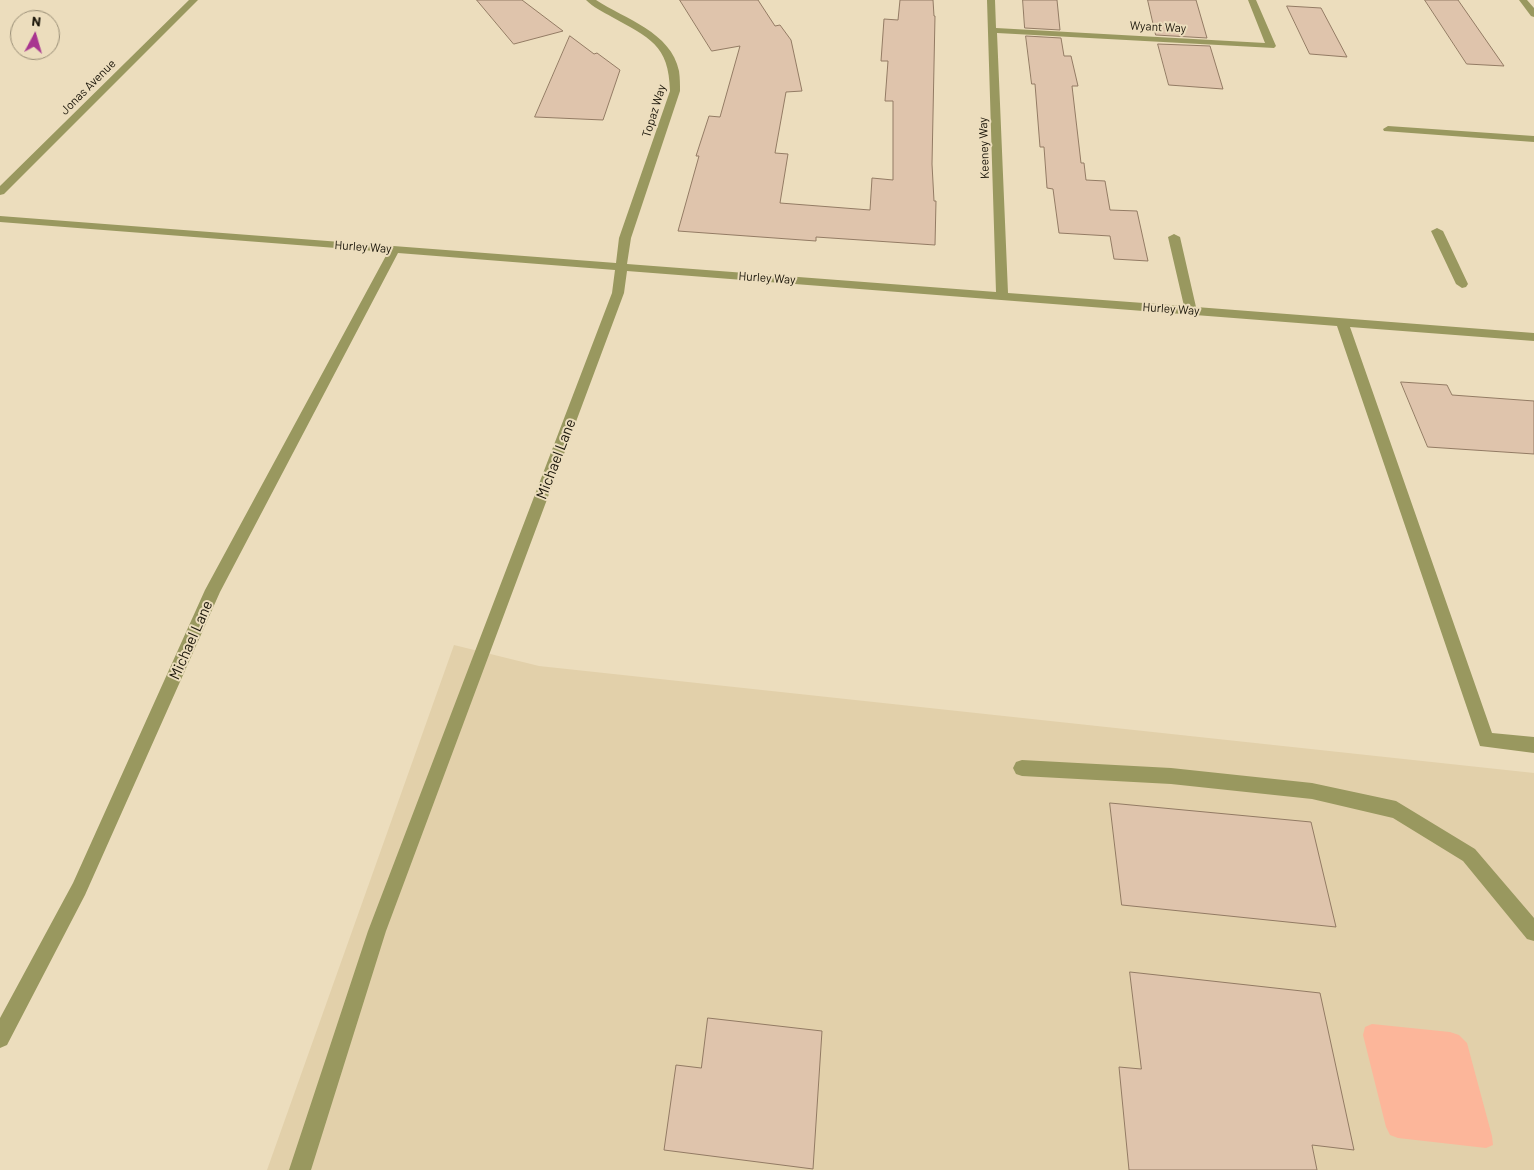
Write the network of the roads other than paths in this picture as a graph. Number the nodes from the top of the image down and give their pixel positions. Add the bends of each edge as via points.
1 (194, 0) edge
2 (590, 0) edge
3 (991, 0) edge
4 (1252, 0) edge
5 (1523, 0) edge
6 (1534, 14) edge
7 (993, 30) junction
8 (1388, 129) dead end
9 (1534, 139) edge
10 (0, 192) edge
11 (0, 219) edge
12 (1437, 231) dead end
13 (1174, 237) dead end
14 (395, 250) junction
15 (622, 267) junction
16 (1462, 284) dead end
17 (1002, 296) junction
18 (1191, 311) junction
19 (1342, 322) junction
20 (1534, 337) edge
21 (1534, 745) edge
22 (1022, 768) dead end
23 (1534, 932) edge
24 (0, 1038) edge
25 (300, 1170) edge

1 - 10 street, Jonas Avenue
2 - 15 street, Topaz Way via 649,35 663,49 672,65 676,82 625,238
3 - 7 street, Keeney Way
4 - 7 street, Wyant Way via 1271,46
5 - 6 street
7 - 17 street, Keeney Way
8 - 9 street
11 - 14 street, Hurley Way
12 - 16 street
13 - 18 street
14 - 15 street, Hurley Way
14 - 24 street, Michael Lane via 213,590 79,889
15 - 17 street, Hurley Way
15 - 25 street, Michael Lane via 618,293 377,931
17 - 18 street, Hurley Way
18 - 19 street, Hurley Way
19 - 20 street, Hurley Way
19 - 21 street via 1486,740
22 - 23 street via 1171,776 1312,791 1396,810 1469,855

